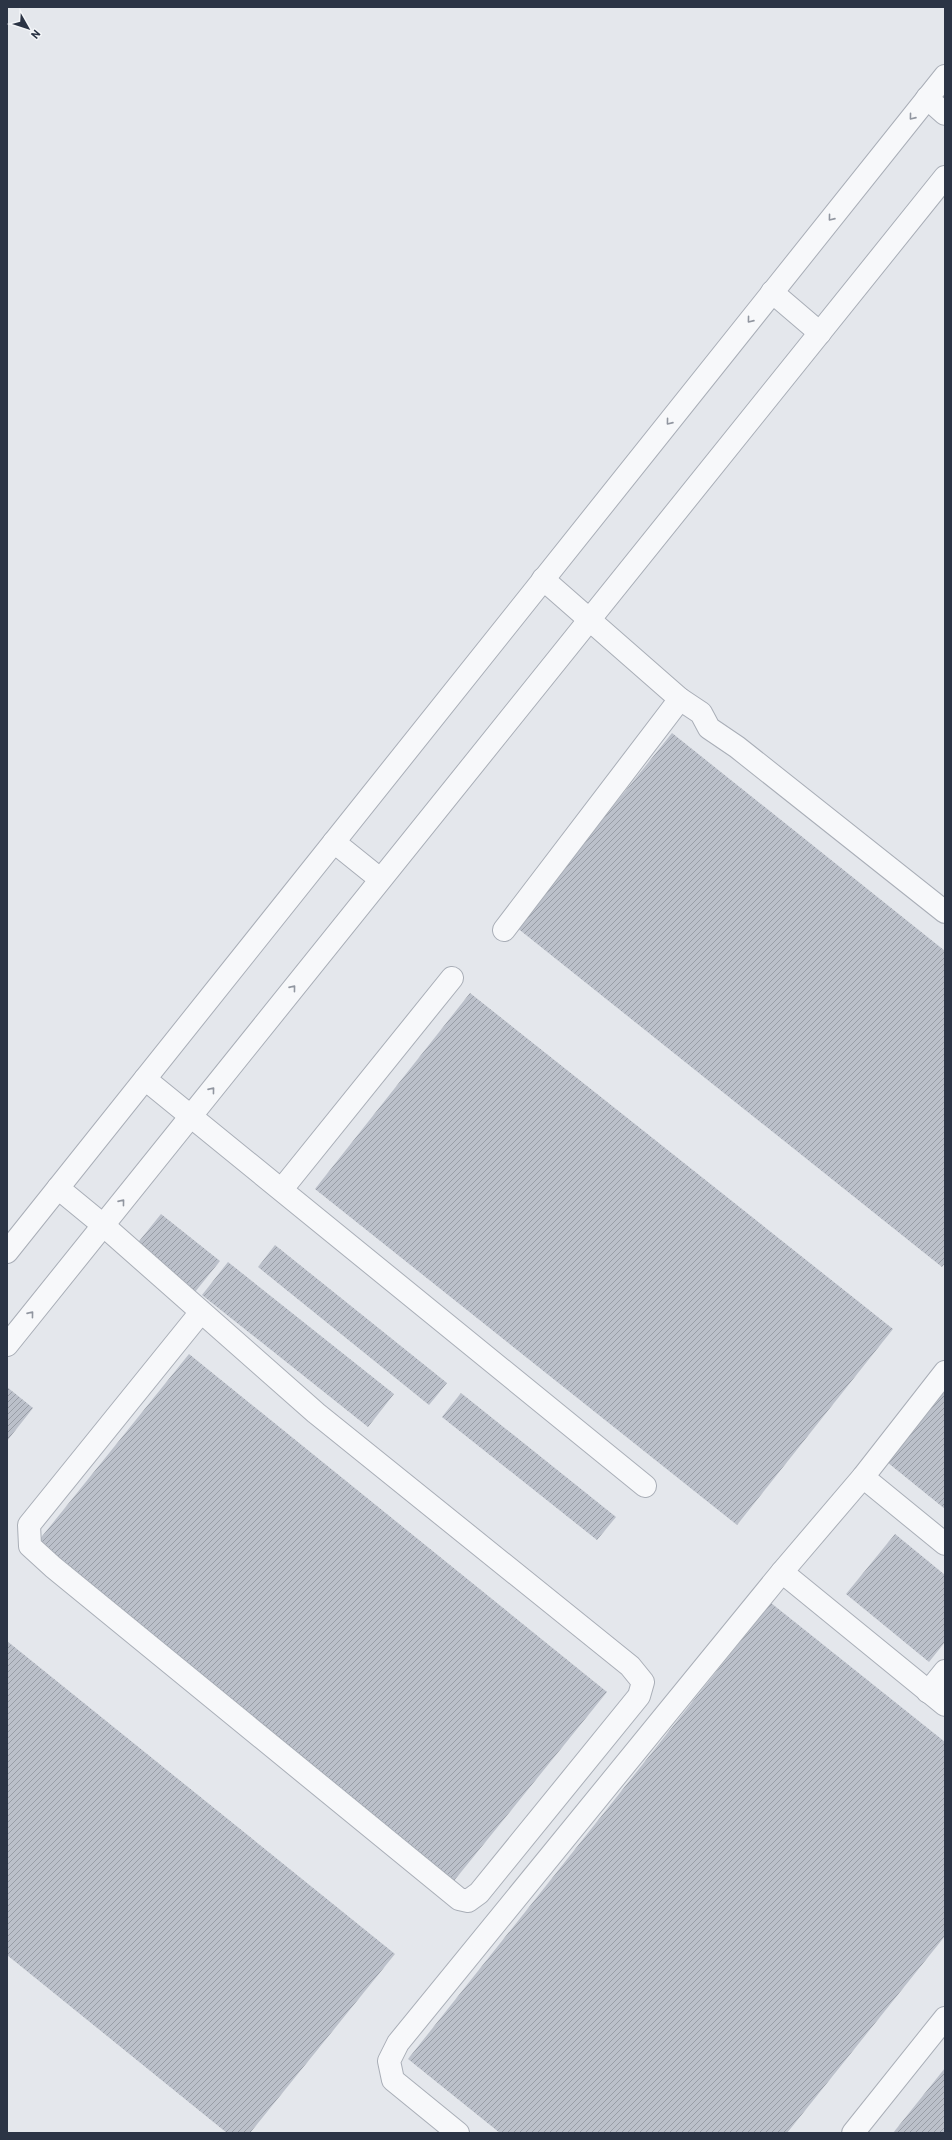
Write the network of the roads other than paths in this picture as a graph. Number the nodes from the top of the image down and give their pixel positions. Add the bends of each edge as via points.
1 (945, 76) edge
2 (927, 98) junction
3 (945, 114) edge
4 (945, 177) edge
5 (772, 292) junction
6 (820, 333) junction
7 (543, 579) junction
8 (589, 620) junction
9 (680, 699) junction
10 (334, 842) junction
11 (380, 880) junction
12 (945, 912) edge
13 (504, 930) dead end
14 (452, 978) dead end
15 (145, 1079) junction
16 (190, 1117) junction
17 (58, 1188) junction
18 (282, 1190) junction
19 (103, 1225) junction
20 (7, 1252) edge
21 (201, 1312) junction
22 (7, 1345) edge
23 (945, 1372) edge
24 (863, 1477) junction
25 (645, 1486) dead end
26 (945, 1544) edge
27 (782, 1572) junction
28 (945, 1671) edge
29 (928, 1692) junction
30 (945, 1705) edge
31 (945, 2018) edge
32 (458, 2133) edge
33 (853, 2133) edge

1 - 2 lane
2 - 3 lane
2 -> 5 lane
4 - 6 lane
5 - 6 lane
5 -> 7 lane
6 - 8 lane
7 - 8 lane
7 - 10 lane
8 - 9 lane
8 - 11 lane
9 - 12 lane via 701,713 709,728
9 - 13 lane
10 - 11 lane
10 - 15 lane
16 -> 11 lane
14 - 18 lane
15 - 16 lane
15 - 17 lane
16 - 18 lane
19 -> 16 lane
17 - 19 lane
17 - 20 lane
18 - 25 lane
19 - 21 lane
22 -> 19 lane
21 - 21 lane via 29,1525 30,1546 52,1567 459,1899 468,1901 479,1893 639,1696 643,1682 630,1666 316,1413
23 - 24 lane
24 - 26 lane
24 - 27 lane
27 - 29 lane
27 - 32 lane via 398,2042 389,2061 393,2080
28 - 29 lane
29 - 30 lane
31 - 33 lane

